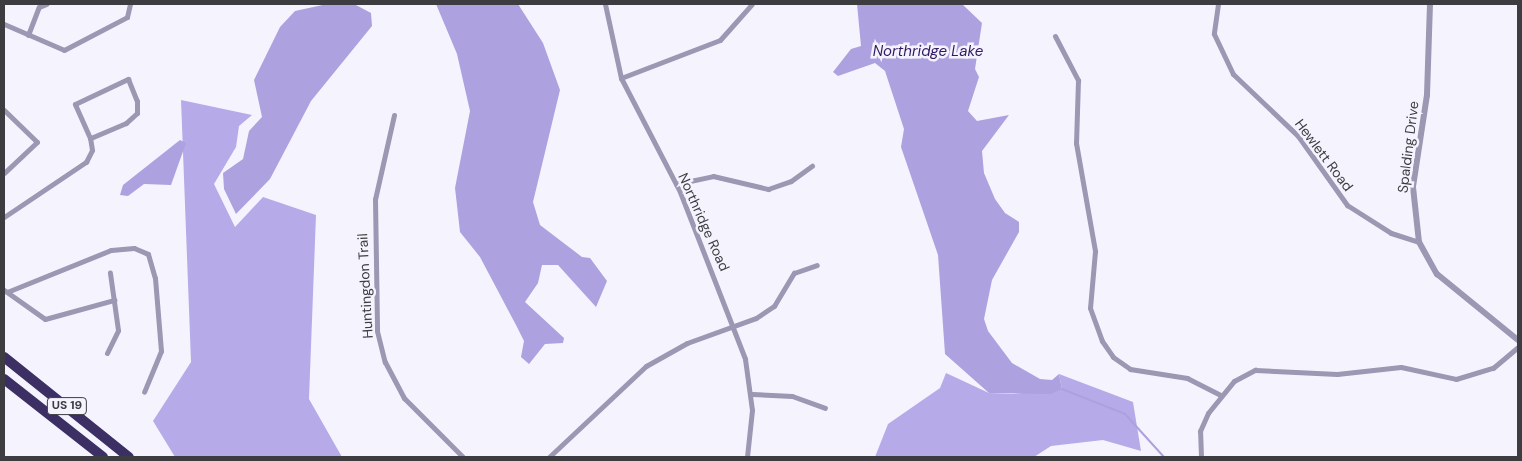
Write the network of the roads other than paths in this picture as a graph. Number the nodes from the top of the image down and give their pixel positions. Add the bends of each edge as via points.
1 (46, 4) edge
2 (130, 4) edge
3 (606, 4) edge
4 (752, 4) edge
5 (1218, 4) edge
6 (1430, 4) edge
7 (4, 24) edge
8 (28, 34) junction
9 (1056, 36) dead end
10 (621, 78) junction
11 (4, 110) edge
12 (394, 115) dead end
13 (90, 138) junction
14 (812, 166) dead end
15 (4, 174) edge
16 (676, 184) junction
17 (4, 216) edge
18 (1420, 242) junction
19 (817, 266) dead end
20 (110, 273) dead end
21 (5, 291) edge
22 (114, 300) junction
23 (734, 326) junction
24 (1518, 340) edge
25 (1518, 347) edge
26 (107, 353) dead end
27 (4, 357) edge
28 (4, 379) edge
29 (144, 392) dead end
30 (752, 394) junction
31 (1220, 394) junction
32 (825, 408) dead end
33 (103, 457) edge
34 (130, 457) edge
35 (463, 457) edge
36 (549, 457) edge
37 (747, 457) edge
38 (1201, 457) edge

1 - 8 street via 38,7
2 - 8 street via 127,17 64,50
3 - 10 street, Northridge Road via 611,47
4 - 10 street via 736,27 711,45
5 - 18 street, Hewlett Road via 1214,34 1233,74 1298,136 1347,205 1392,232
6 - 18 street, Spalding Drive via 1427,95 1413,187
7 - 8 street
9 - 31 street via 1078,80 1076,143 1094,251 1090,308 1102,341 1113,357 1130,369 1188,378
10 - 16 street, Northridge Road
11 - 15 street via 37,142
12 - 35 street, Huntingdon Trail via 375,199 377,331 385,362 404,398
13 - 13 street via 75,104 128,80 137,101 137,113 126,123
13 - 17 street via 92,150 86,162
14 - 16 street via 791,181 768,189 713,176
16 - 23 street, Northridge Road
18 - 24 street, Spalding Drive via 1438,274
19 - 23 street via 794,273 768,311
20 - 22 street
21 - 22 street via 45,319
21 - 29 street via 111,250 134,248 148,254 155,278 161,351
22 - 26 street via 118,330
23 - 30 street, Northridge Road
23 - 36 street via 687,343 646,366
25 - 31 street via 1493,368 1467,378 1445,378 1401,368 1337,374 1267,368 1243,375
27 - 34 highway, US 19
28 - 33 highway, US 19
30 - 32 street via 792,396
30 - 37 street, Northridge Road
31 - 38 street via 1200,430

